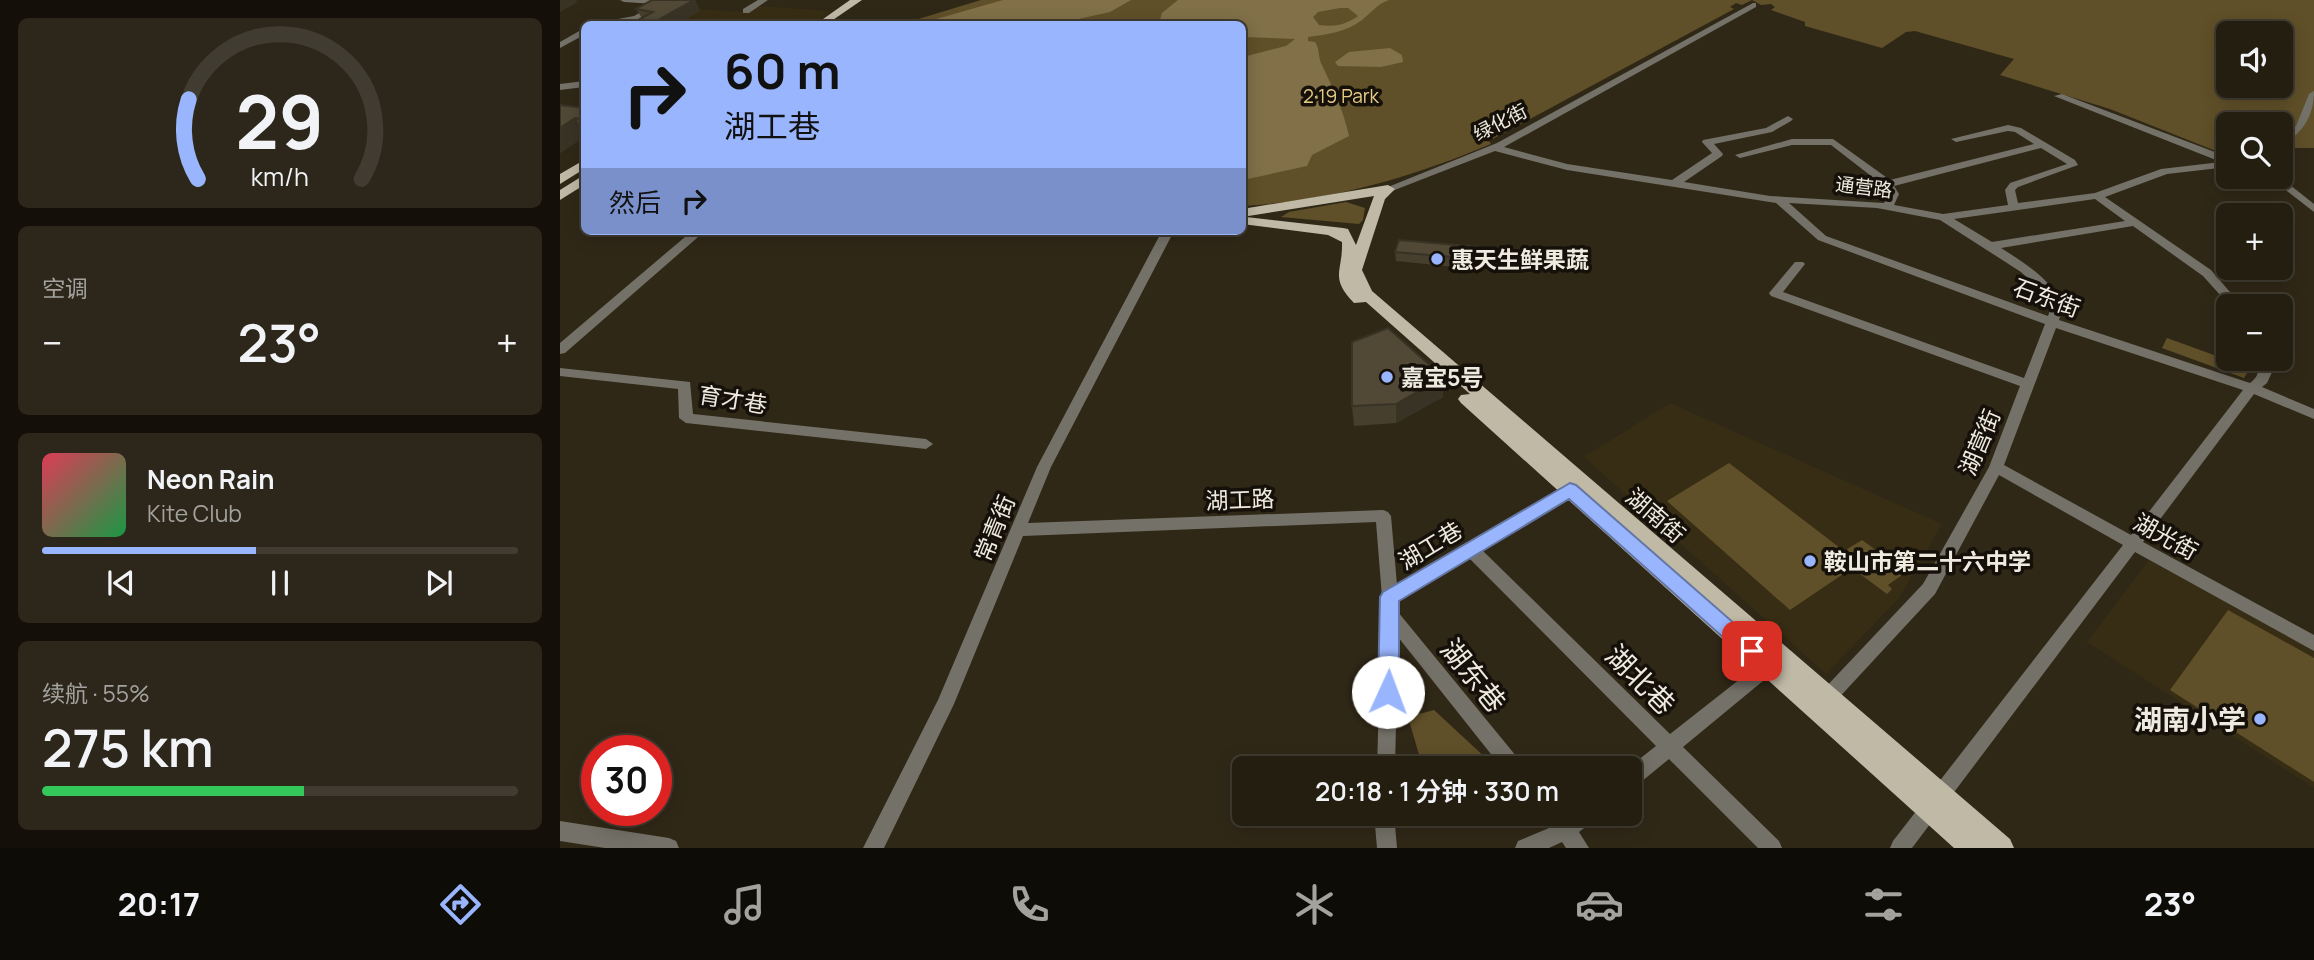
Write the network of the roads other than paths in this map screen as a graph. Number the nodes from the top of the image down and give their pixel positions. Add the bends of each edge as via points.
1 (624, 0) edge
2 (764, 0) edge
3 (857, 0) edge
4 (870, 0) edge
5 (666, 1) edge
6 (1753, 5) dead end
7 (746, 11) dead end
8 (630, 21) edge
9 (826, 21) edge
10 (840, 21) edge
11 (581, 34) edge
12 (560, 44) edge
13 (581, 84) edge
14 (560, 87) edge
15 (2314, 94) edge
16 (2059, 96) dead end
17 (1788, 119) dead end
18 (2293, 132) edge
19 (1956, 139) dead end
20 (2042, 145) junction
21 (1495, 148) junction
22 (1740, 155) dead end
23 (2216, 158) edge
24 (2216, 165) edge
25 (581, 172) edge
26 (581, 173) edge
27 (560, 180) edge
28 (1674, 184) junction
29 (1888, 184) junction
30 (1388, 189) junction
31 (2289, 189) edge
32 (560, 196) edge
33 (2097, 196) junction
34 (1340, 200) junction
35 (1778, 200) junction
36 (1888, 207) junction
37 (1283, 208) junction
38 (2014, 208) junction
39 (2314, 209) edge
40 (1246, 213) edge
41 (1943, 217) junction
42 (1372, 218) junction
43 (1246, 221) edge
44 (2134, 223) junction
45 (1280, 224) junction
46 (1332, 231) junction
47 (694, 235) edge
48 (1166, 235) edge
49 (1989, 246) junction
50 (1799, 264) dead end
51 (2225, 294) edge
52 (2052, 321) junction
53 (560, 350) edge
54 (2266, 371) edge
55 (560, 372) edge
56 (2028, 384) junction
57 (2252, 388) junction
58 (2314, 414) edge
59 (926, 444) dead end
60 (1996, 467) junction
61 (1570, 490) junction
62 (1016, 530) junction
63 (2132, 544) junction
64 (1470, 549) junction
65 (1390, 606) junction
66 (2314, 644) edge
67 (1769, 666) junction
68 (1828, 697) junction
69 (1670, 747) junction
70 (1386, 756) edge
71 (1505, 756) edge
72 (1642, 769) edge
73 (1934, 802) junction
74 (1385, 826) edge
75 (1561, 826) edge
76 (1571, 826) edge
77 (560, 831) edge
78 (1565, 831) junction
79 (621, 844) edge
80 (669, 848) edge
81 (873, 848) edge
82 (1387, 848) edge
83 (1525, 848) edge
84 (1579, 848) edge
85 (1772, 848) edge
86 (1900, 848) edge
87 (1973, 848) edge
88 (2001, 848) edge

1 - 5 street
2 - 7 street
3 - 9 main road
4 - 10 main road
5 - 8 street
6 - 21 street, 绿化街
11 - 12 street
13 - 14 street
15 - 18 street via 2300,127
16 - 23 street
17 - 28 street via 1769,130 1707,142 1718,154
19 - 20 street via 2008,128
20 - 29 street
20 - 38 street via 2073,165 2014,185 2010,190
21 - 28 street, 通营路 via 1567,167
21 - 30 street, 绿化街
22 - 29 street via 1792,142 1833,142
24 - 33 street, 通营路 via 2165,171
25 - 27 main road
26 - 32 main road
28 - 35 street, 通营路
29 - 36 street via 1894,194
30 - 34 main road, 绿化街
30 - 42 main road, 湖南街 via 1379,198
31 - 39 street
33 - 38 street, 通营路
33 - 44 street
34 - 37 main road, 绿化街
34 - 42 main road via 1365,201
35 - 36 street, 通营路
35 - 52 street, 石东街 via 1822,238
36 - 41 street, 通营路
37 - 40 main road, 绿化街
37 - 45 main road via 1273,213
38 - 41 street, 通营路
41 - 49 street, 湖营街
42 - 46 main road via 1355,231
42 - 68 main road, 湖南街 via 1355,270 1365,293
43 - 45 main road
44 - 49 street
44 - 51 street via 2207,273
45 - 46 main road
46 - 61 main road, 湖南街 via 1349,240 1342,270 1348,290
47 - 53 street
48 - 62 street, 常青街 via 1044,467
49 - 52 street, 湖营街 via 2056,296
50 - 56 street via 1775,293
52 - 56 street, 湖营街
52 - 57 street, 石东街
54 - 57 street
55 - 59 street, 育才巷 via 685,385 687,418
56 - 60 street, 湖营街
57 - 58 street, 石东街
57 - 63 street
60 - 63 street, 湖光街
60 - 68 street, 湖营街 via 1929,589
61 - 64 street, 湖工巷
61 - 67 main road, 湖南街
62 - 65 street, 湖工路 via 1383,516
62 - 81 street, 常青街 via 945,704
63 - 66 street, 湖光街
63 - 73 street
64 - 65 street, 湖工巷
64 - 69 street, 湖北巷
65 - 70 street
65 - 71 street, 湖东巷
67 - 69 street
67 - 73 main road, 湖南街
68 - 73 main road, 湖南街
69 - 72 street
69 - 85 street, 湖北巷
73 - 86 street
73 - 87 main road, 湖南街
73 - 88 main road, 湖南街
74 - 82 street
75 - 78 street
76 - 78 street
77 - 79 street
78 - 83 street
78 - 84 street
79 - 80 street

